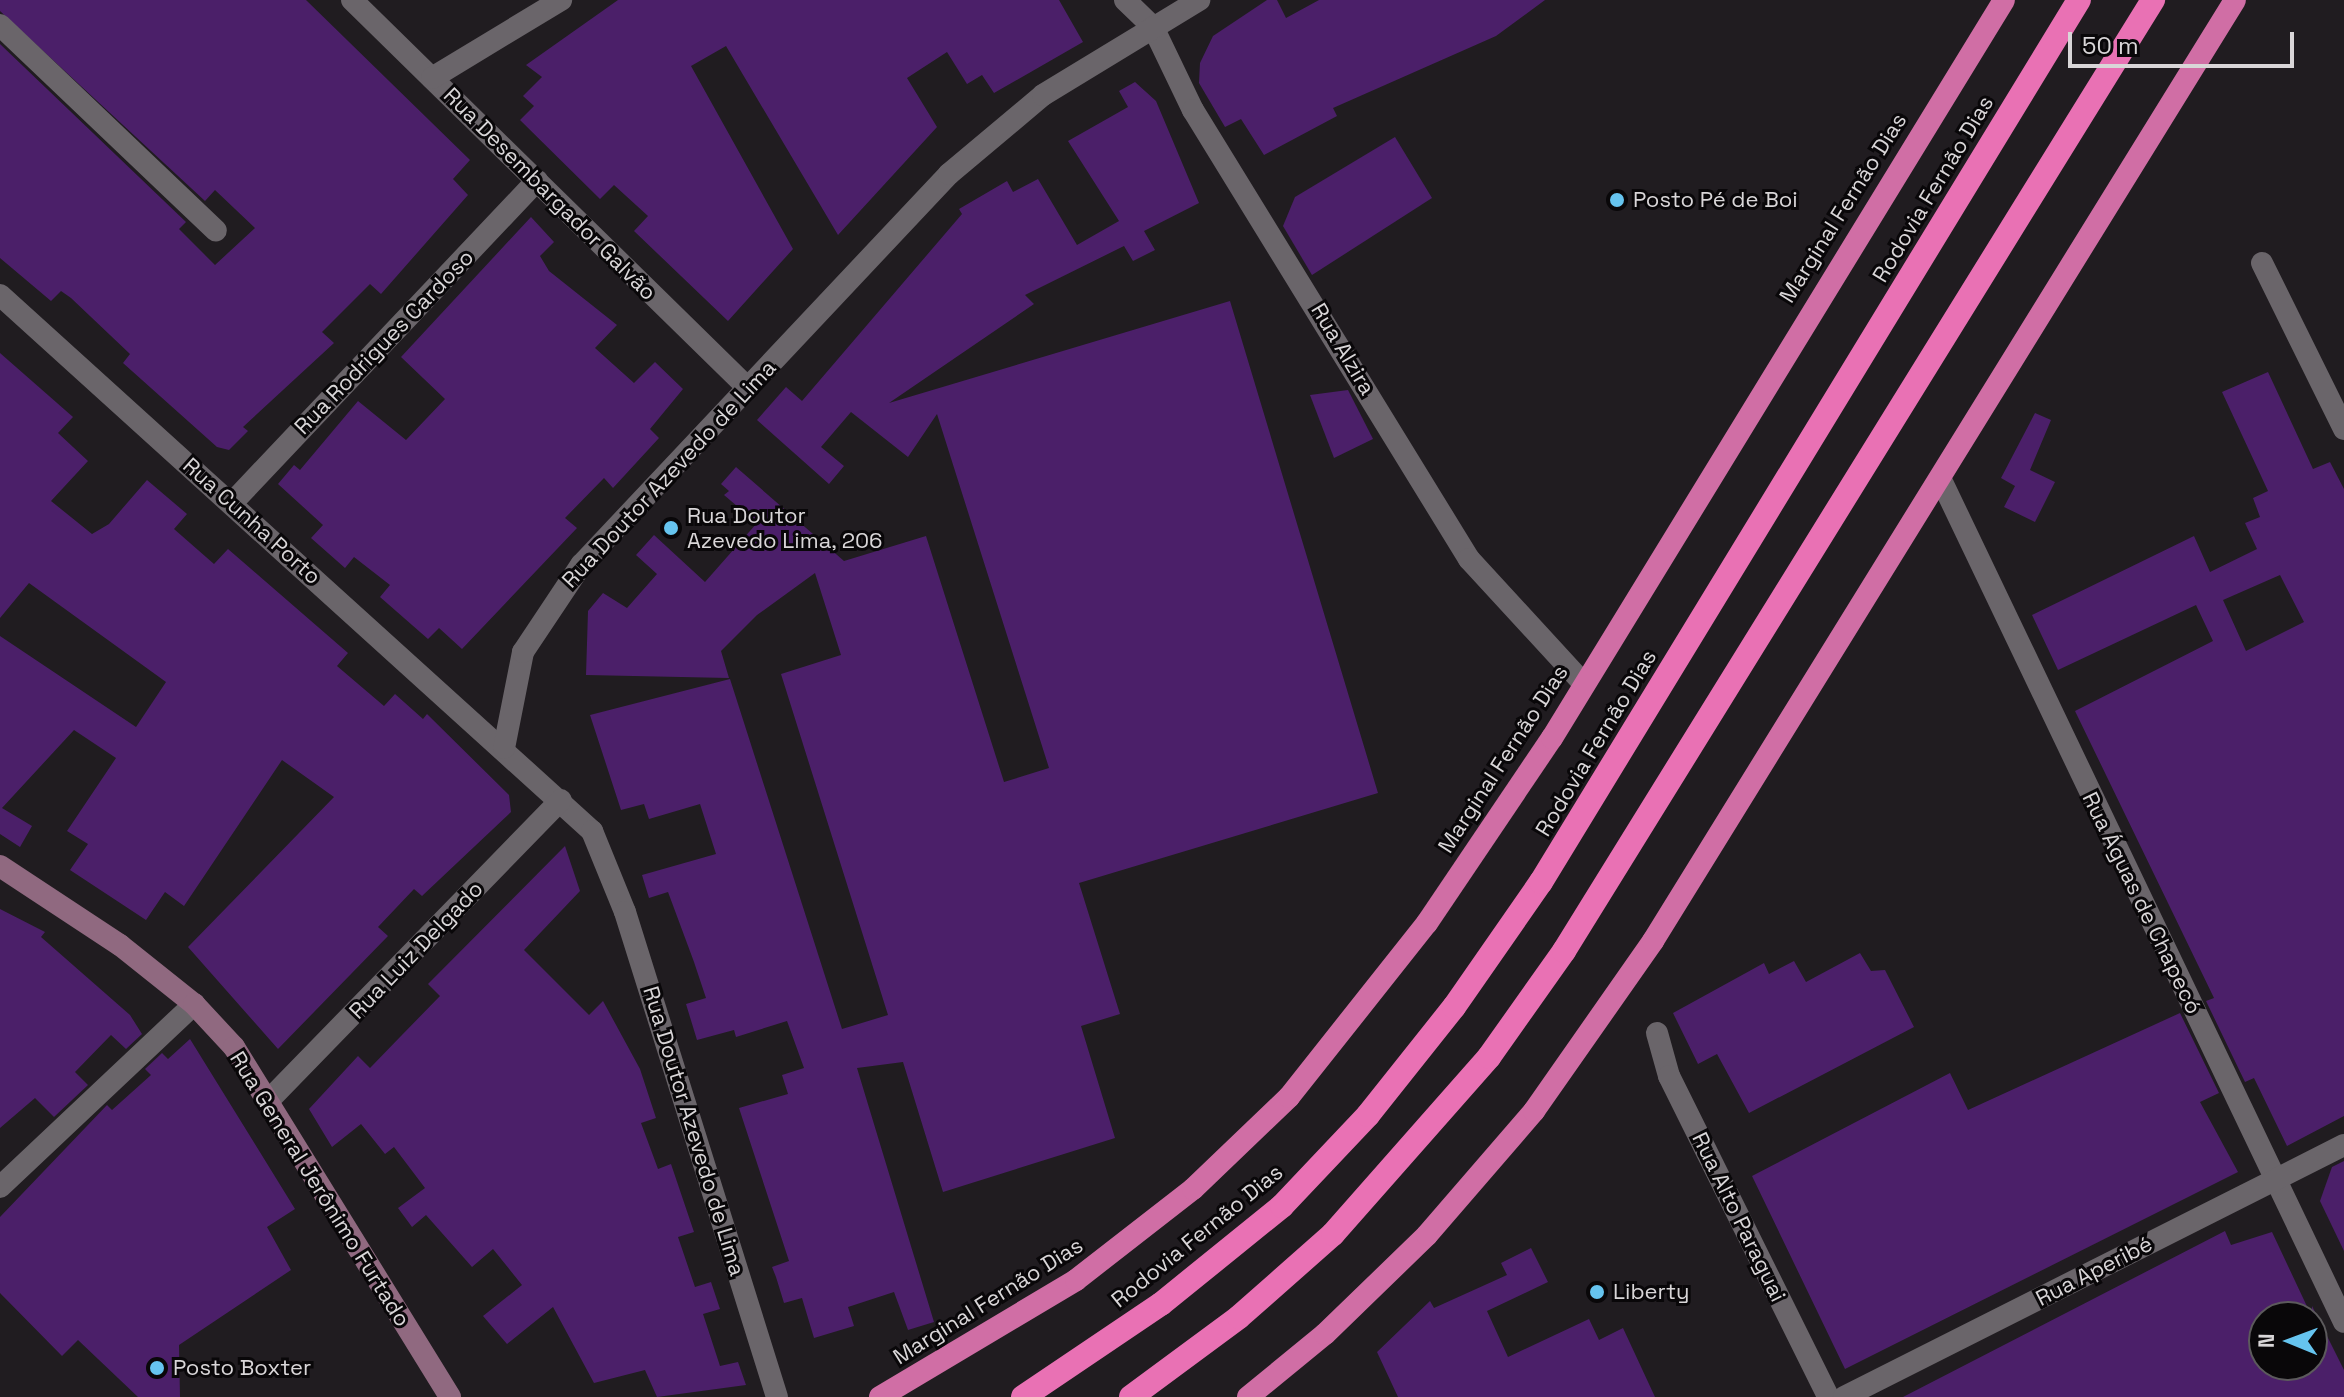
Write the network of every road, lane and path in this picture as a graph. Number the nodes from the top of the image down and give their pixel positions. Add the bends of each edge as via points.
1 (352, 0) edge
2 (561, 0) edge
3 (1125, 0) edge
4 (1199, 0) edge
5 (2004, 0) edge
6 (2079, 0) edge
7 (2153, 0) edge
8 (2235, 0) edge
9 (0, 25) edge
10 (1153, 27) junction
11 (432, 78) junction
12 (537, 180) junction
13 (216, 231) dead end
14 (2262, 263) dead end
15 (0, 295) edge
16 (748, 388) junction
17 (2344, 429) edge
18 (1942, 482) junction
19 (232, 503) junction
20 (1584, 684) junction
21 (504, 748) junction
22 (561, 800) junction
23 (0, 866) edge
24 (194, 1004) junction
25 (1657, 1033) dead end
26 (270, 1099) junction
27 (2344, 1145) edge
28 (2275, 1180) junction
29 (0, 1187) edge
30 (2344, 1322) edge
31 (441, 1391) edge
32 (777, 1397) edge
33 (880, 1397) edge
34 (1023, 1397) edge
35 (1131, 1397) edge
36 (1248, 1397) edge
37 (1828, 1397) edge
38 (1844, 1397) edge

1 - 11 street, Rua Desembargador Galvão
2 - 11 street
3 - 10 street, Rua Alzira
4 - 10 street, Rua Doutor Azevedo de Lima
5 - 20 highway, Marginal Fernão Dias
6 - 34 highway, Rodovia Fernão Dias via 1541,882 1454,1007 1368,1115 1282,1206 1161,1304
7 - 35 highway via 1564,951 1489,1057 1333,1234 1239,1317
8 - 18 highway via 1967,430
9 - 13 street
10 - 16 street, Rua Doutor Azevedo de Lima via 1043,95 949,174
10 - 20 street, Rua Alzira via 1193,110 1469,559
11 - 12 street, Rua Desembargador Galvão
12 - 16 street, Rua Desembargador Galvão
12 - 19 street, Rua Rodrigues Cardoso
14 - 17 street
15 - 19 street, Rua Cunha Porto
16 - 21 street, Rua Doutor Azevedo de Lima via 581,565 533,630 514,686
18 - 28 street, Rua Águas de Chapecó
18 - 36 highway via 1653,941 1534,1111 1427,1235 1325,1334
19 - 21 street, Rua Cunha Porto
20 - 33 highway, Marginal Fernão Dias via 1427,923 1289,1097 1193,1189 1076,1280
21 - 22 street, Rua Doutor Azevedo de Lima
22 - 26 street, Rua Luiz Delgado
22 - 32 street, Rua Doutor Azevedo de Lima via 592,831 625,912
23 - 24 main road, Rua General Jerônimo Furtado via 120,945
24 - 26 main road, Rua General Jerônimo Furtado
24 - 29 street
25 - 37 street, Rua Alto Paraguai via 1669,1076
26 - 31 main road, Rua General Jerônimo Furtado
27 - 28 street, Rua Aperibé
28 - 30 street, Rua Águas de Chapecó
28 - 38 street, Rua Aperibé

